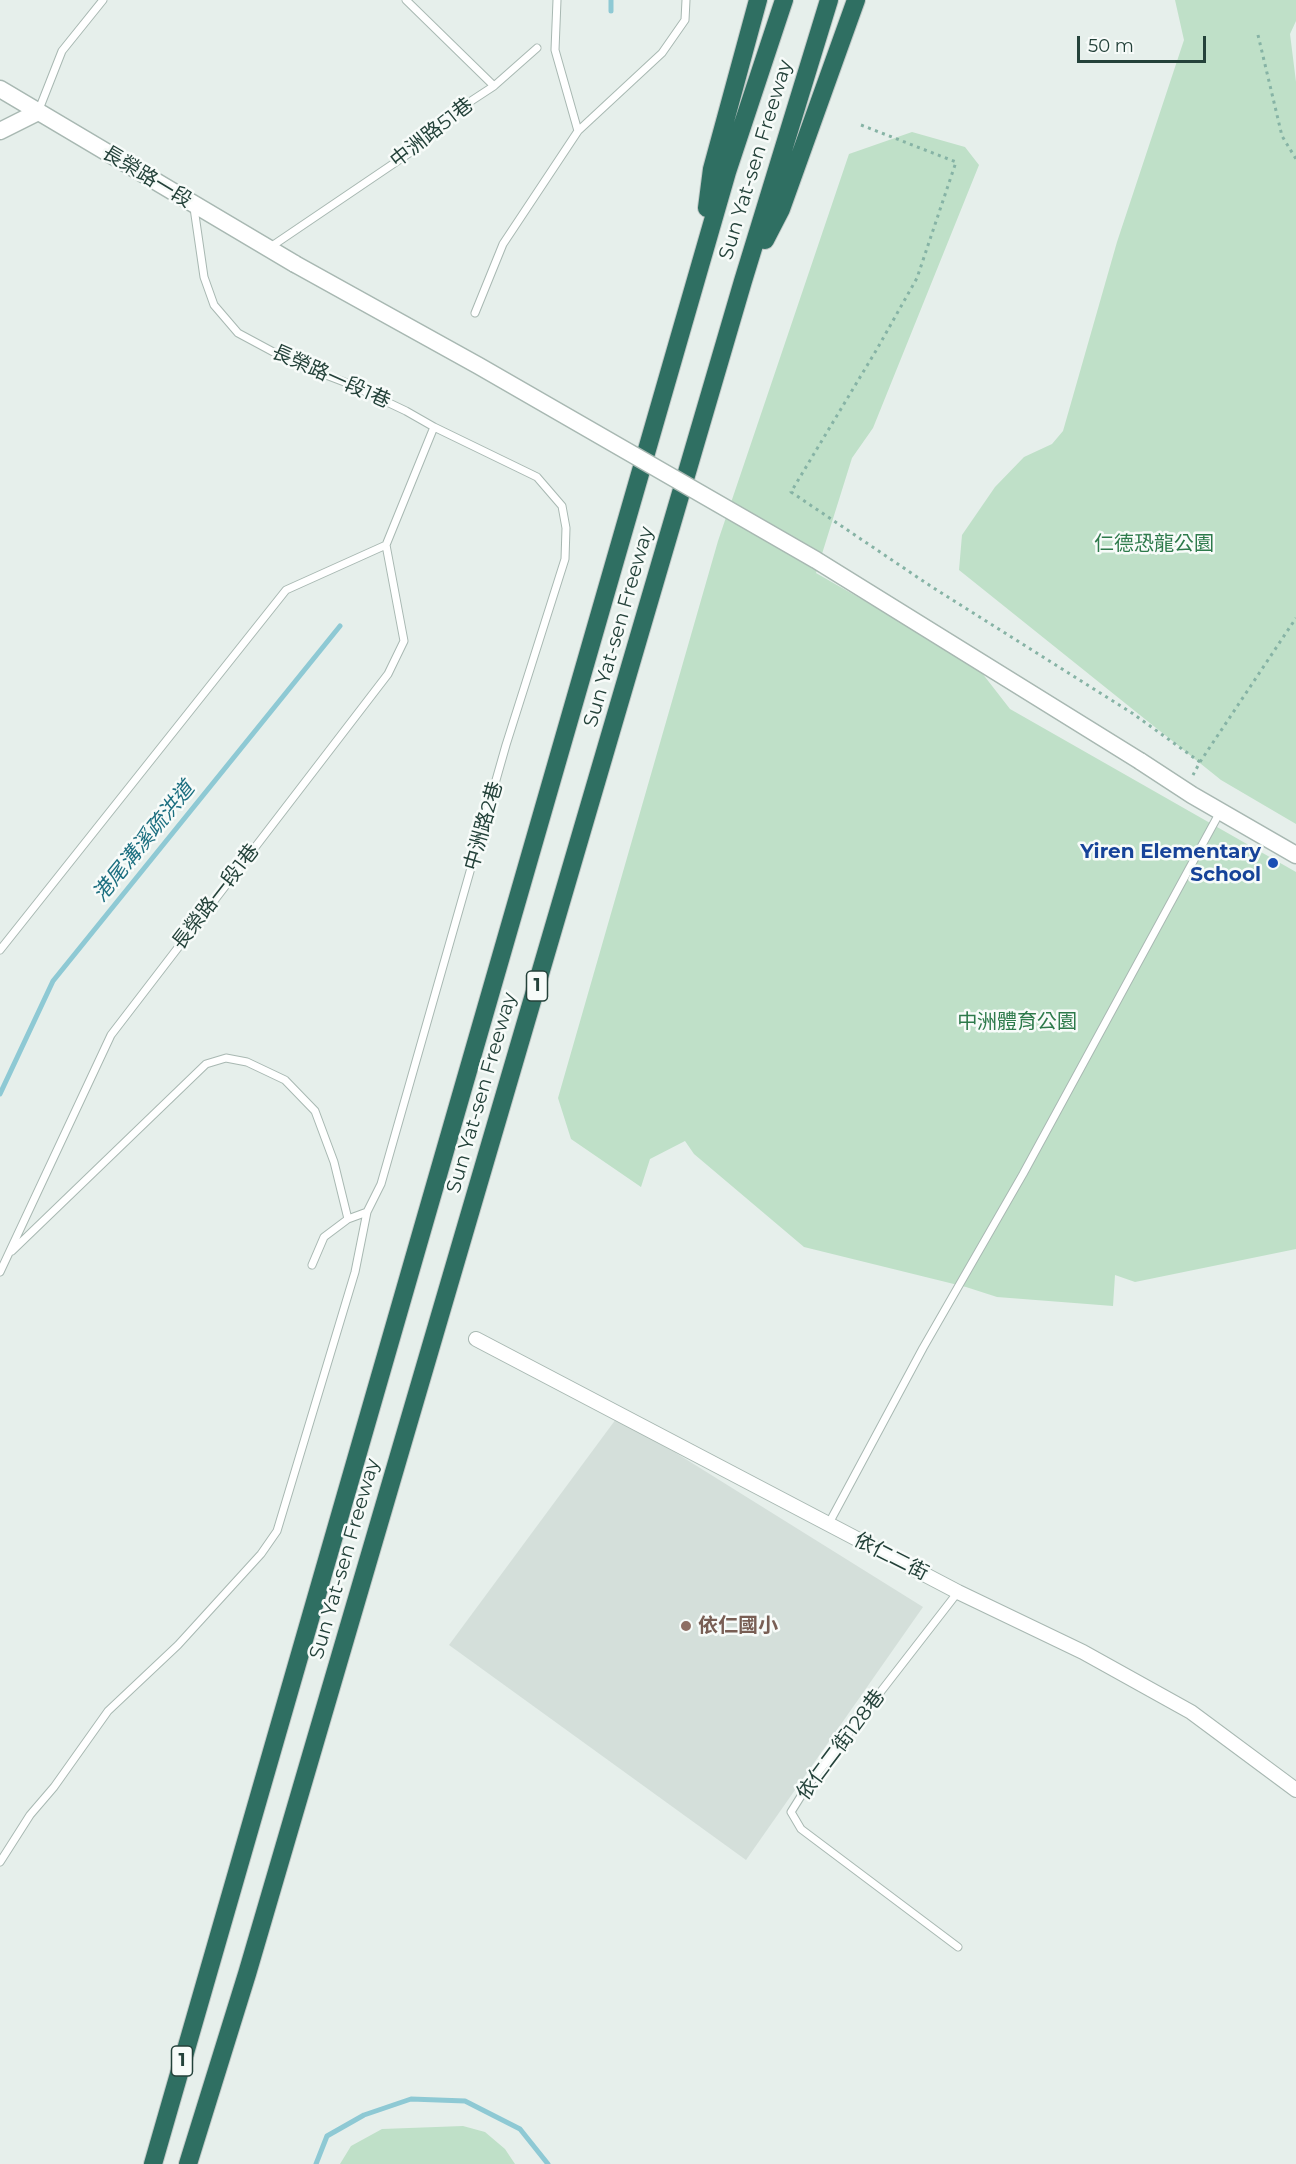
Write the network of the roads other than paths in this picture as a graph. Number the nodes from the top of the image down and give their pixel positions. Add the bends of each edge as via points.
1 (103, 0) edge
2 (406, 0) edge
3 (557, 0) edge
4 (686, 0) edge
5 (758, 0) edge
6 (784, 0) edge
7 (829, 0) edge
8 (856, 0) edge
9 (537, 48) dead end
10 (494, 86) junction
11 (0, 89) edge
12 (38, 112) junction
13 (0, 130) edge
14 (578, 131) junction
15 (194, 205) junction
16 (269, 248) junction
17 (701, 261) junction
18 (743, 281) junction
19 (475, 313) dead end
20 (434, 427) junction
21 (386, 545) junction
22 (1221, 810) junction
23 (1296, 855) edge
24 (0, 950) edge
25 (367, 1212) junction
26 (348, 1219) junction
27 (8, 1255) junction
28 (312, 1265) dead end
29 (0, 1272) edge
30 (476, 1339) dead end
31 (828, 1525) junction
32 (958, 1592) junction
33 (1296, 1790) edge
34 (0, 1862) edge
35 (958, 1947) dead end
36 (153, 2164) edge
37 (188, 2164) edge

1 - 12 lane via 62,51
2 - 10 lane, 中洲路51巷
3 - 14 lane via 555,50
4 - 14 lane via 685,20 662,53
5 - 17 highway via 712,169
6 - 17 highway, Sun Yat-sen Freeway / 1
7 - 18 highway, Sun Yat-sen Freeway / 1
8 - 18 highway via 781,209
9 - 10 lane
10 - 16 lane, 中洲路51巷 via 439,122 424,143
11 - 12 street, 長榮路一段
12 - 13 street
12 - 15 street, 長榮路一段
14 - 19 lane via 503,244
15 - 16 street, 長榮路一段
15 - 20 lane, 長榮路一段1巷 via 204,278 214,305 238,333 292,363 347,383
16 - 22 street, 長榮路一段, bridge via 816,560
17 - 36 highway, Sun Yat-sen Freeway / 1
18 - 37 highway, Sun Yat-sen Freeway / 1
20 - 21 lane
20 - 25 lane, 中洲路2巷 via 537,477 562,506 565,559 506,745 381,1184
21 - 24 lane via 286,590
21 - 27 lane, 長榮路一段1巷 via 404,641 388,674 111,1035
22 - 23 street, 長榮路一段
22 - 31 lane
25 - 26 lane
25 - 34 lane, 中洲路2巷 via 355,1272 277,1531 261,1554 178,1645 108,1711
26 - 27 lane via 334,1162 315,1111 285,1080 247,1062 226,1058 206,1064
26 - 28 lane via 324,1237
27 - 29 lane, 長榮路一段1巷
30 - 31 street, 依仁二街
31 - 32 street, 依仁二街
32 - 33 street, 依仁二街 via 1083,1652 1191,1712
32 - 35 lane, 依仁二街128巷 via 791,1812 801,1829

